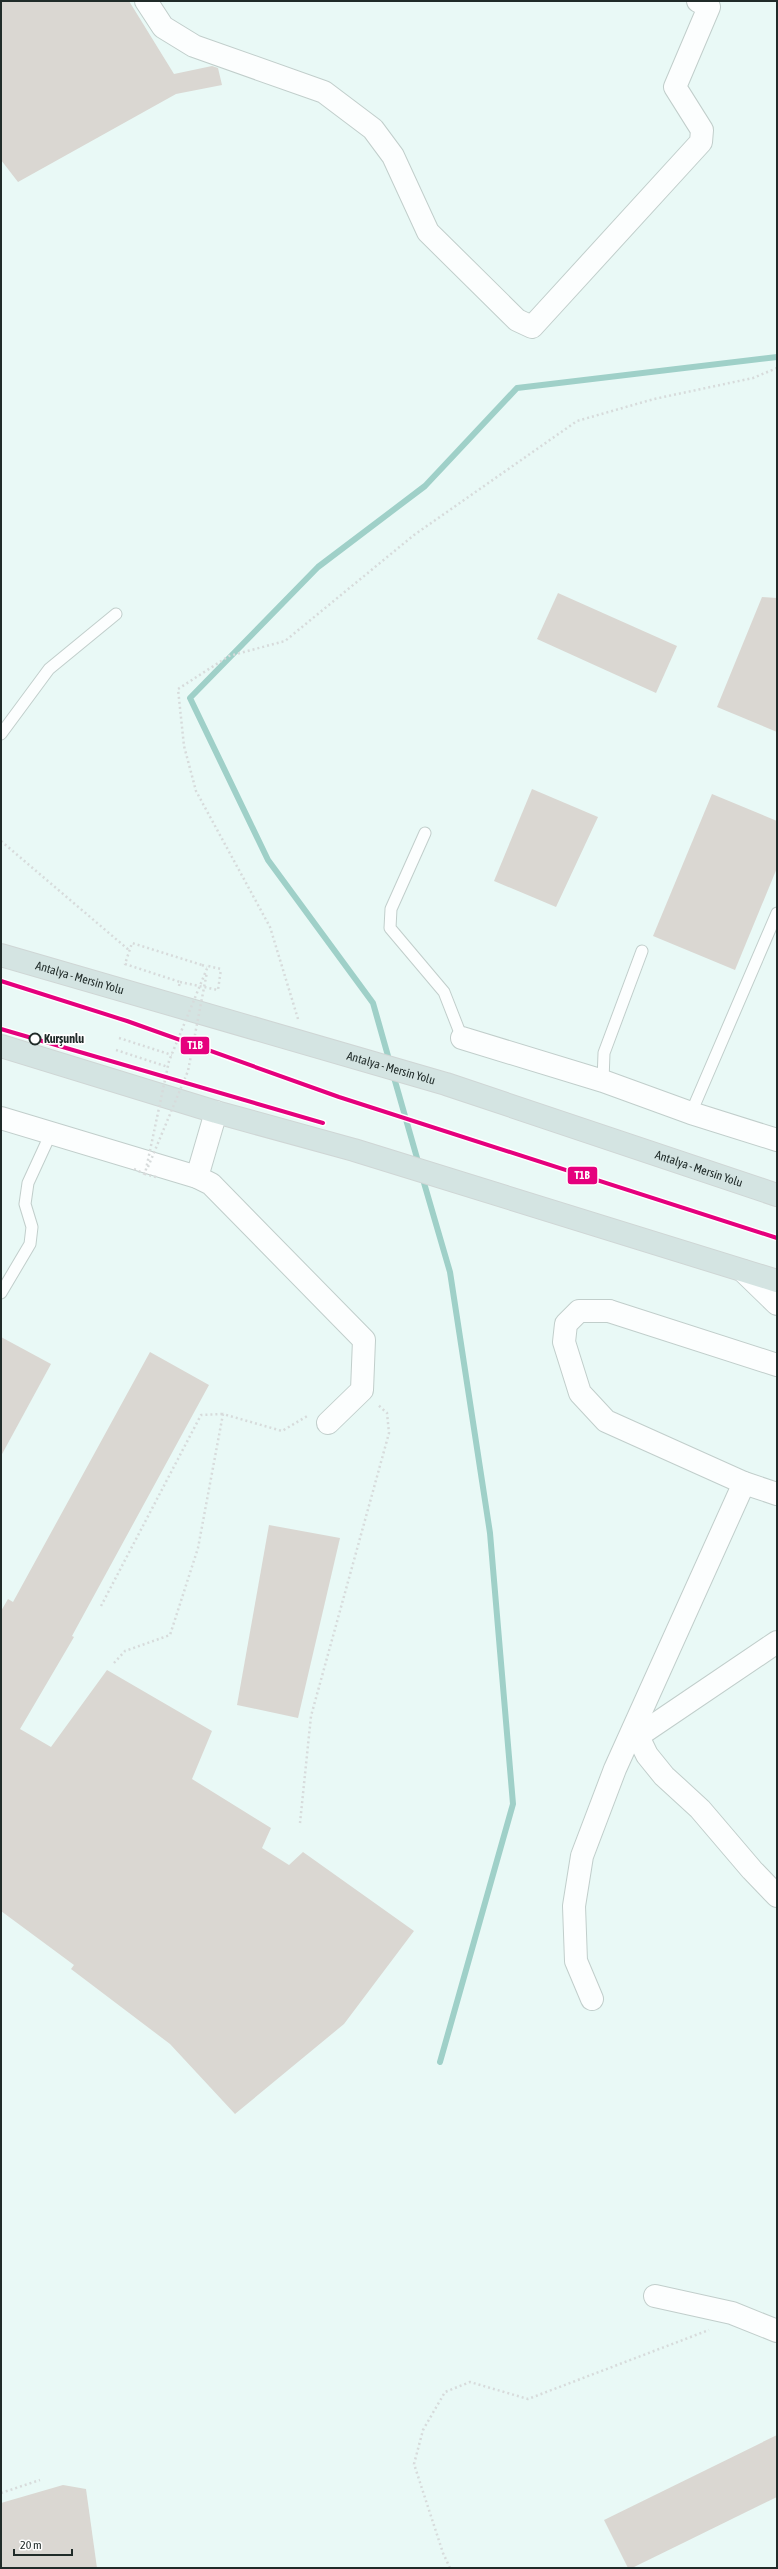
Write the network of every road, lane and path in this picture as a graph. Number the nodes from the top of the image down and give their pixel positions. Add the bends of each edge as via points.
1 (146, 1) edge
2 (698, 1) edge
3 (777, 368) edge
4 (116, 614) dead end
5 (1, 734) edge
6 (424, 833) dead end
7 (1, 841) edge
8 (777, 913) edge
9 (1, 944) edge
10 (130, 950) junction
11 (642, 951) dead end
12 (1, 955) edge
13 (208, 966) junction
14 (69, 975) junction
15 (180, 982) junction
16 (172, 1006) junction
17 (119, 1038) dead end
18 (462, 1038) joint
19 (305, 1042) junction
20 (1, 1046) edge
21 (116, 1050) dead end
22 (1, 1051) edge
23 (172, 1055) junction
24 (37, 1058) junction
25 (168, 1067) junction
26 (603, 1081) junction
27 (216, 1112) junction
28 (690, 1113) junction
29 (1, 1118) edge
30 (51, 1133) junction
31 (777, 1140) edge
32 (134, 1169) dead end
33 (145, 1174) junction
34 (156, 1177) dead end
35 (197, 1177) junction
36 (777, 1195) edge
37 (743, 1270) junction
38 (777, 1281) edge
39 (1, 1293) edge
40 (777, 1304) edge
41 (777, 1365) edge
42 (362, 1390) junction
43 (223, 1414) junction
44 (328, 1423) joint
45 (744, 1483) junction
46 (777, 1494) edge
47 (101, 1606) dead end
48 (777, 1642) edge
49 (114, 1663) dead end
50 (636, 1732) junction
51 (300, 1824) dead end
52 (777, 1896) edge
53 (592, 1999) dead end
54 (655, 2296) dead end
55 (742, 2317) junction
56 (777, 2331) edge
57 (40, 2480) dead end
58 (1, 2493) edge
59 (450, 2568) edge

1 - 2 street via 163,27 194,46 324,92 373,129 393,156 428,232 517,320 532,327 701,142 702,130 675,87 709,7
3 - 19 path via 753,378 654,399 577,421 414,535 285,641 229,656 178,689 184,746 196,791 270,927
4 - 5 lane via 49,669
6 - 18 lane via 391,909 390,928 444,992
7 - 10 path
8 - 28 lane
9 - 14 highway
10 - 13 path, bridge via 132,942
10 - 15 path via 125,964
11 - 26 lane via 604,1053
12 - 14 highway, Antalya - Mersin Yolu
13 - 15 path, bridge via 221,969 218,990
13 - 23 path, bridge
13 - 33 path, bridge via 188,1071
14 - 16 highway, Antalya - Mersin Yolu
15 - 16 path
16 - 19 highway, Antalya - Mersin Yolu
17 - 23 path
18 - 26 street
19 - 36 highway, Antalya - Mersin Yolu via 446,1084
20 - 24 highway
21 - 25 path
22 - 24 highway
23 - 25 path, bridge
24 - 27 highway
25 - 33 path, bridge
26 - 28 street
27 - 35 street
27 - 37 highway via 354,1150
28 - 31 street
29 - 30 street
30 - 35 street
30 - 39 lane via 28,1183 25,1204 32,1227 30,1244
32 - 33 path, bridge
33 - 34 path, bridge
35 - 42 street via 211,1184 364,1340
37 - 38 highway
37 - 40 street
41 - 45 street via 609,1311 579,1311 566,1324 564,1342 580,1393 606,1421
42 - 44 street
42 - 51 path via 387,1412 390,1433 311,1716
43 - 44 path via 282,1431 309,1415
43 - 47 path via 201,1415
43 - 49 path via 198,1548 170,1635 125,1652
45 - 46 street
45 - 50 street
48 - 50 street
50 - 52 street via 647,1755 664,1776 700,1809
50 - 53 street via 615,1769 582,1856 574,1906 576,1962
54 - 55 street
55 - 56 street
55 - 59 path via 528,2399 470,2382 445,2392 423,2430 414,2464
57 - 58 path

